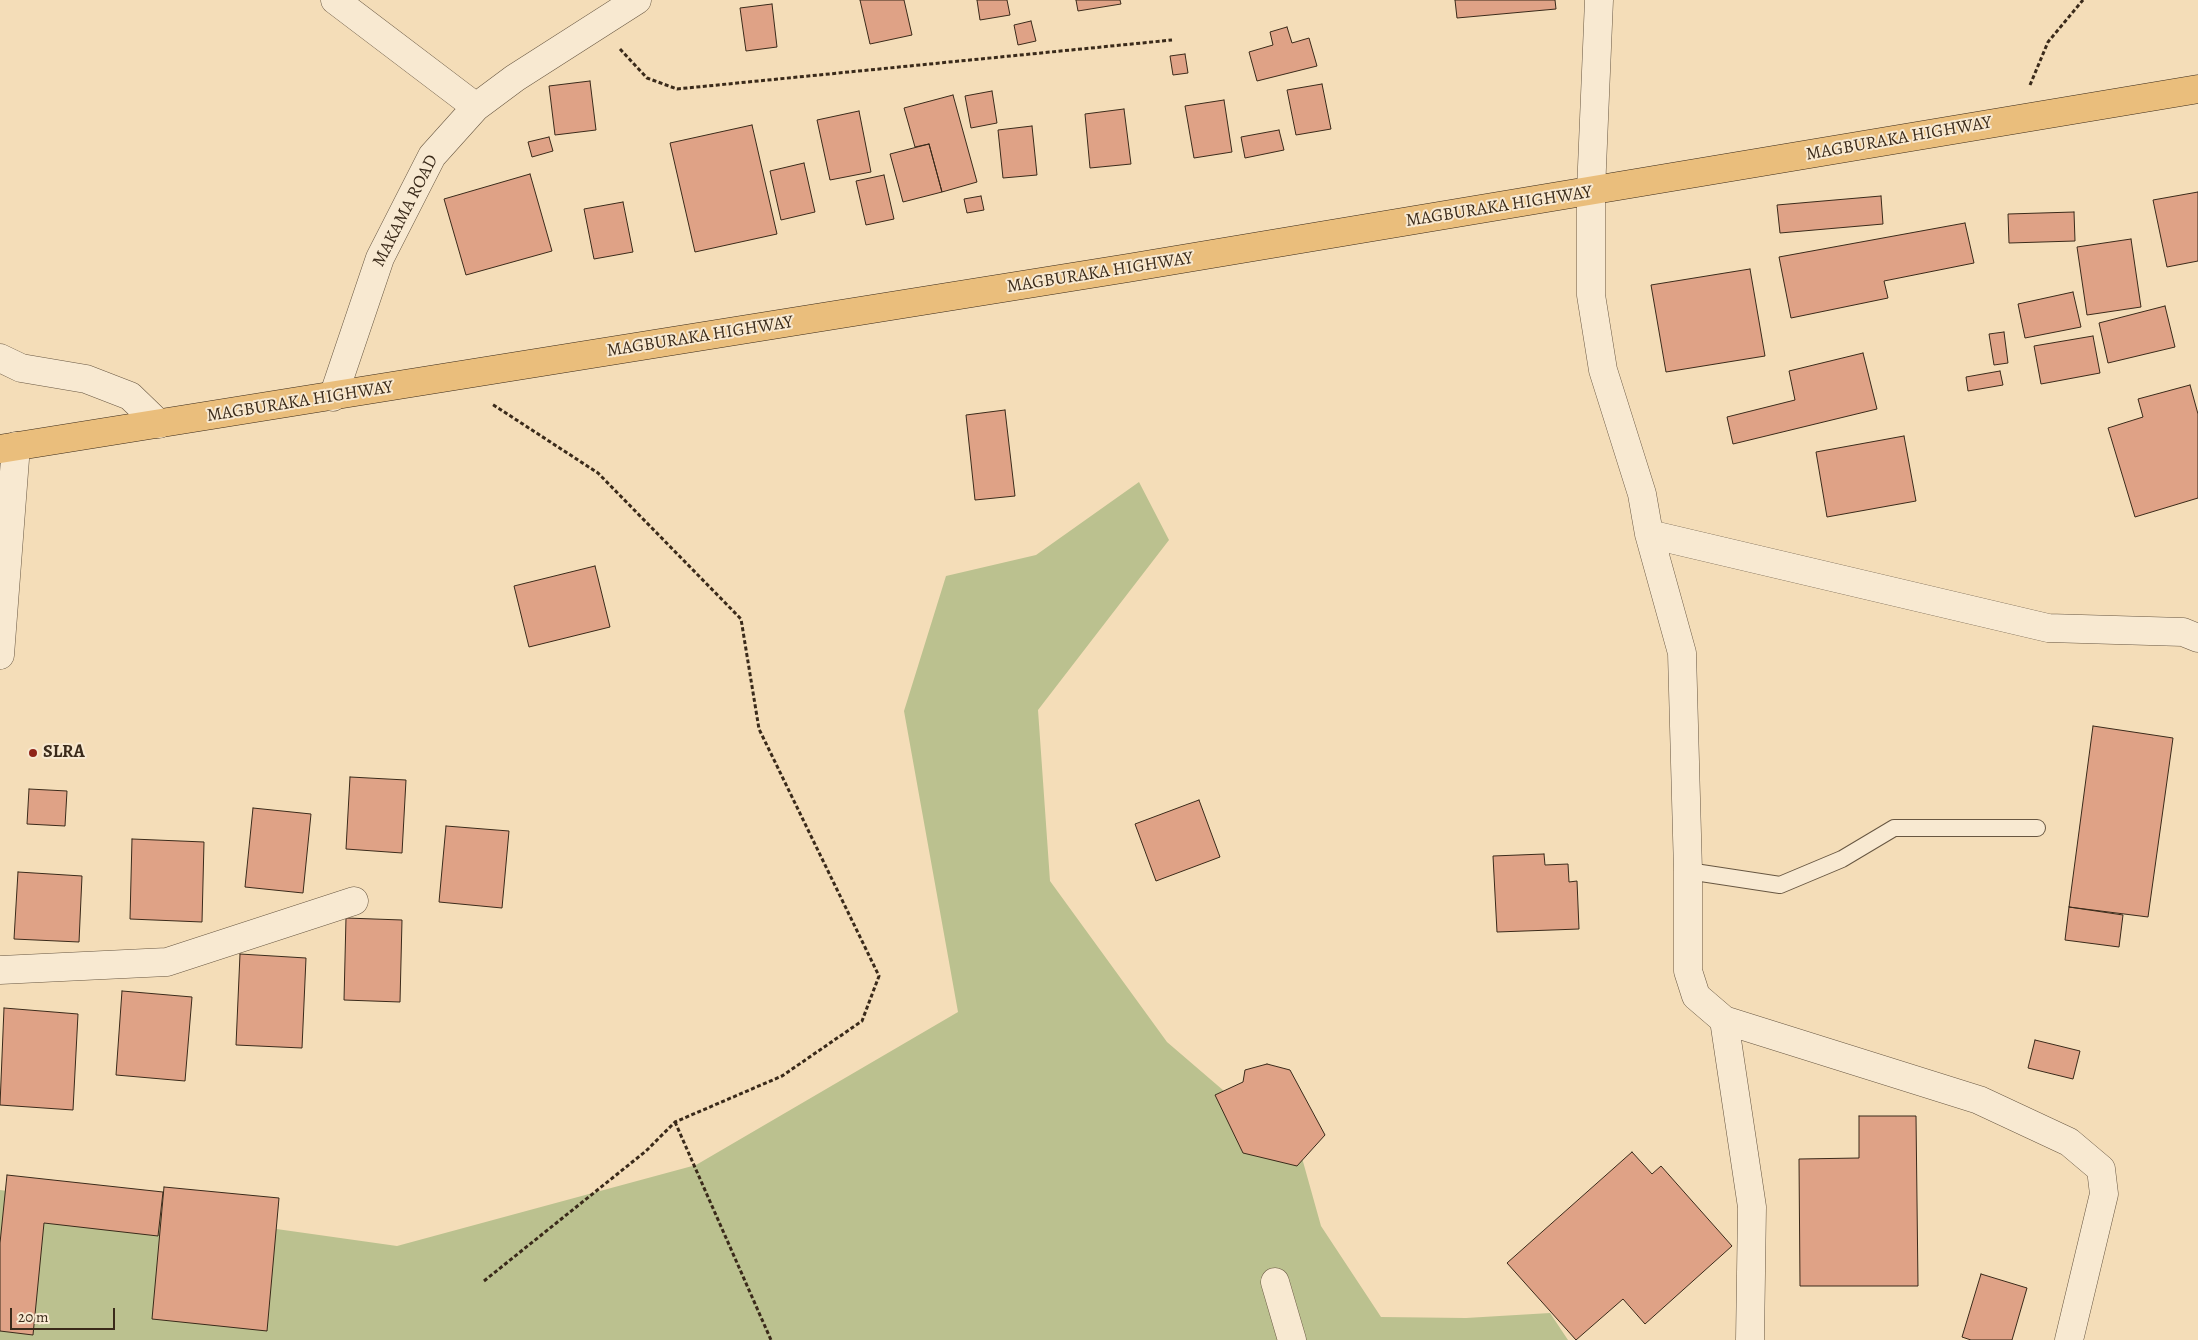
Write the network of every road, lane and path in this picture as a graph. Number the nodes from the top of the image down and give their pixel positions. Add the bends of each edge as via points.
1 (335, 0) edge
2 (637, 0) edge
3 (1599, 0) edge
4 (2083, 0) edge
5 (598, 24) junction
6 (1172, 40) dead end
7 (2198, 89) edge
8 (476, 107) junction
9 (2015, 120) junction
10 (1590, 191) junction
11 (0, 358) edge
12 (453, 378) junction
13 (333, 397) junction
14 (159, 424) junction
15 (8, 448) edge
16 (1649, 534) junction
17 (2198, 638) edge
18 (0, 655) edge
19 (2037, 828) dead end
20 (1688, 871) junction
21 (354, 901) dead end
22 (0, 970) edge
23 (1724, 1020) junction
24 (675, 1122) junction
25 (484, 1281) dead end
26 (1275, 1282) dead end
27 (771, 1340) edge
28 (1292, 1340) edge
29 (1750, 1340) edge
30 (2069, 1340) edge

1 - 8 street
2 - 5 street, MAKAMA ROAD
3 - 10 street
4 - 9 path via 2048,42
5 - 6 path via 647,78 677,89
5 - 8 street, MAKAMA ROAD
7 - 9 main road, MAGBURAKA HIGHWAY
8 - 13 street, MAKAMA ROAD via 432,156 380,258
9 - 10 main road, MAGBURAKA HIGHWAY
10 - 12 main road, MAGBURAKA HIGHWAY
10 - 16 street via 1591,295 1603,370 1642,494
11 - 14 street via 21,368 86,379 130,396
12 - 13 main road, MAGBURAKA HIGHWAY
12 - 24 path via 598,473 741,619 759,729 879,976 862,1021 782,1076
13 - 14 main road, MAGBURAKA HIGHWAY
14 - 15 main road, MAGBURAKA HIGHWAY
15 - 18 street
16 - 17 street via 2048,628 2184,632
16 - 20 street via 1682,653
19 - 20 lane via 1894,828 1842,859 1780,885
20 - 23 street via 1688,971 1696,996
21 - 22 street via 167,962
23 - 29 street via 1752,1207
23 - 30 street via 1979,1100 2069,1142 2101,1169 2104,1194
24 - 25 path via 646,1151
24 - 27 path
26 - 28 street

